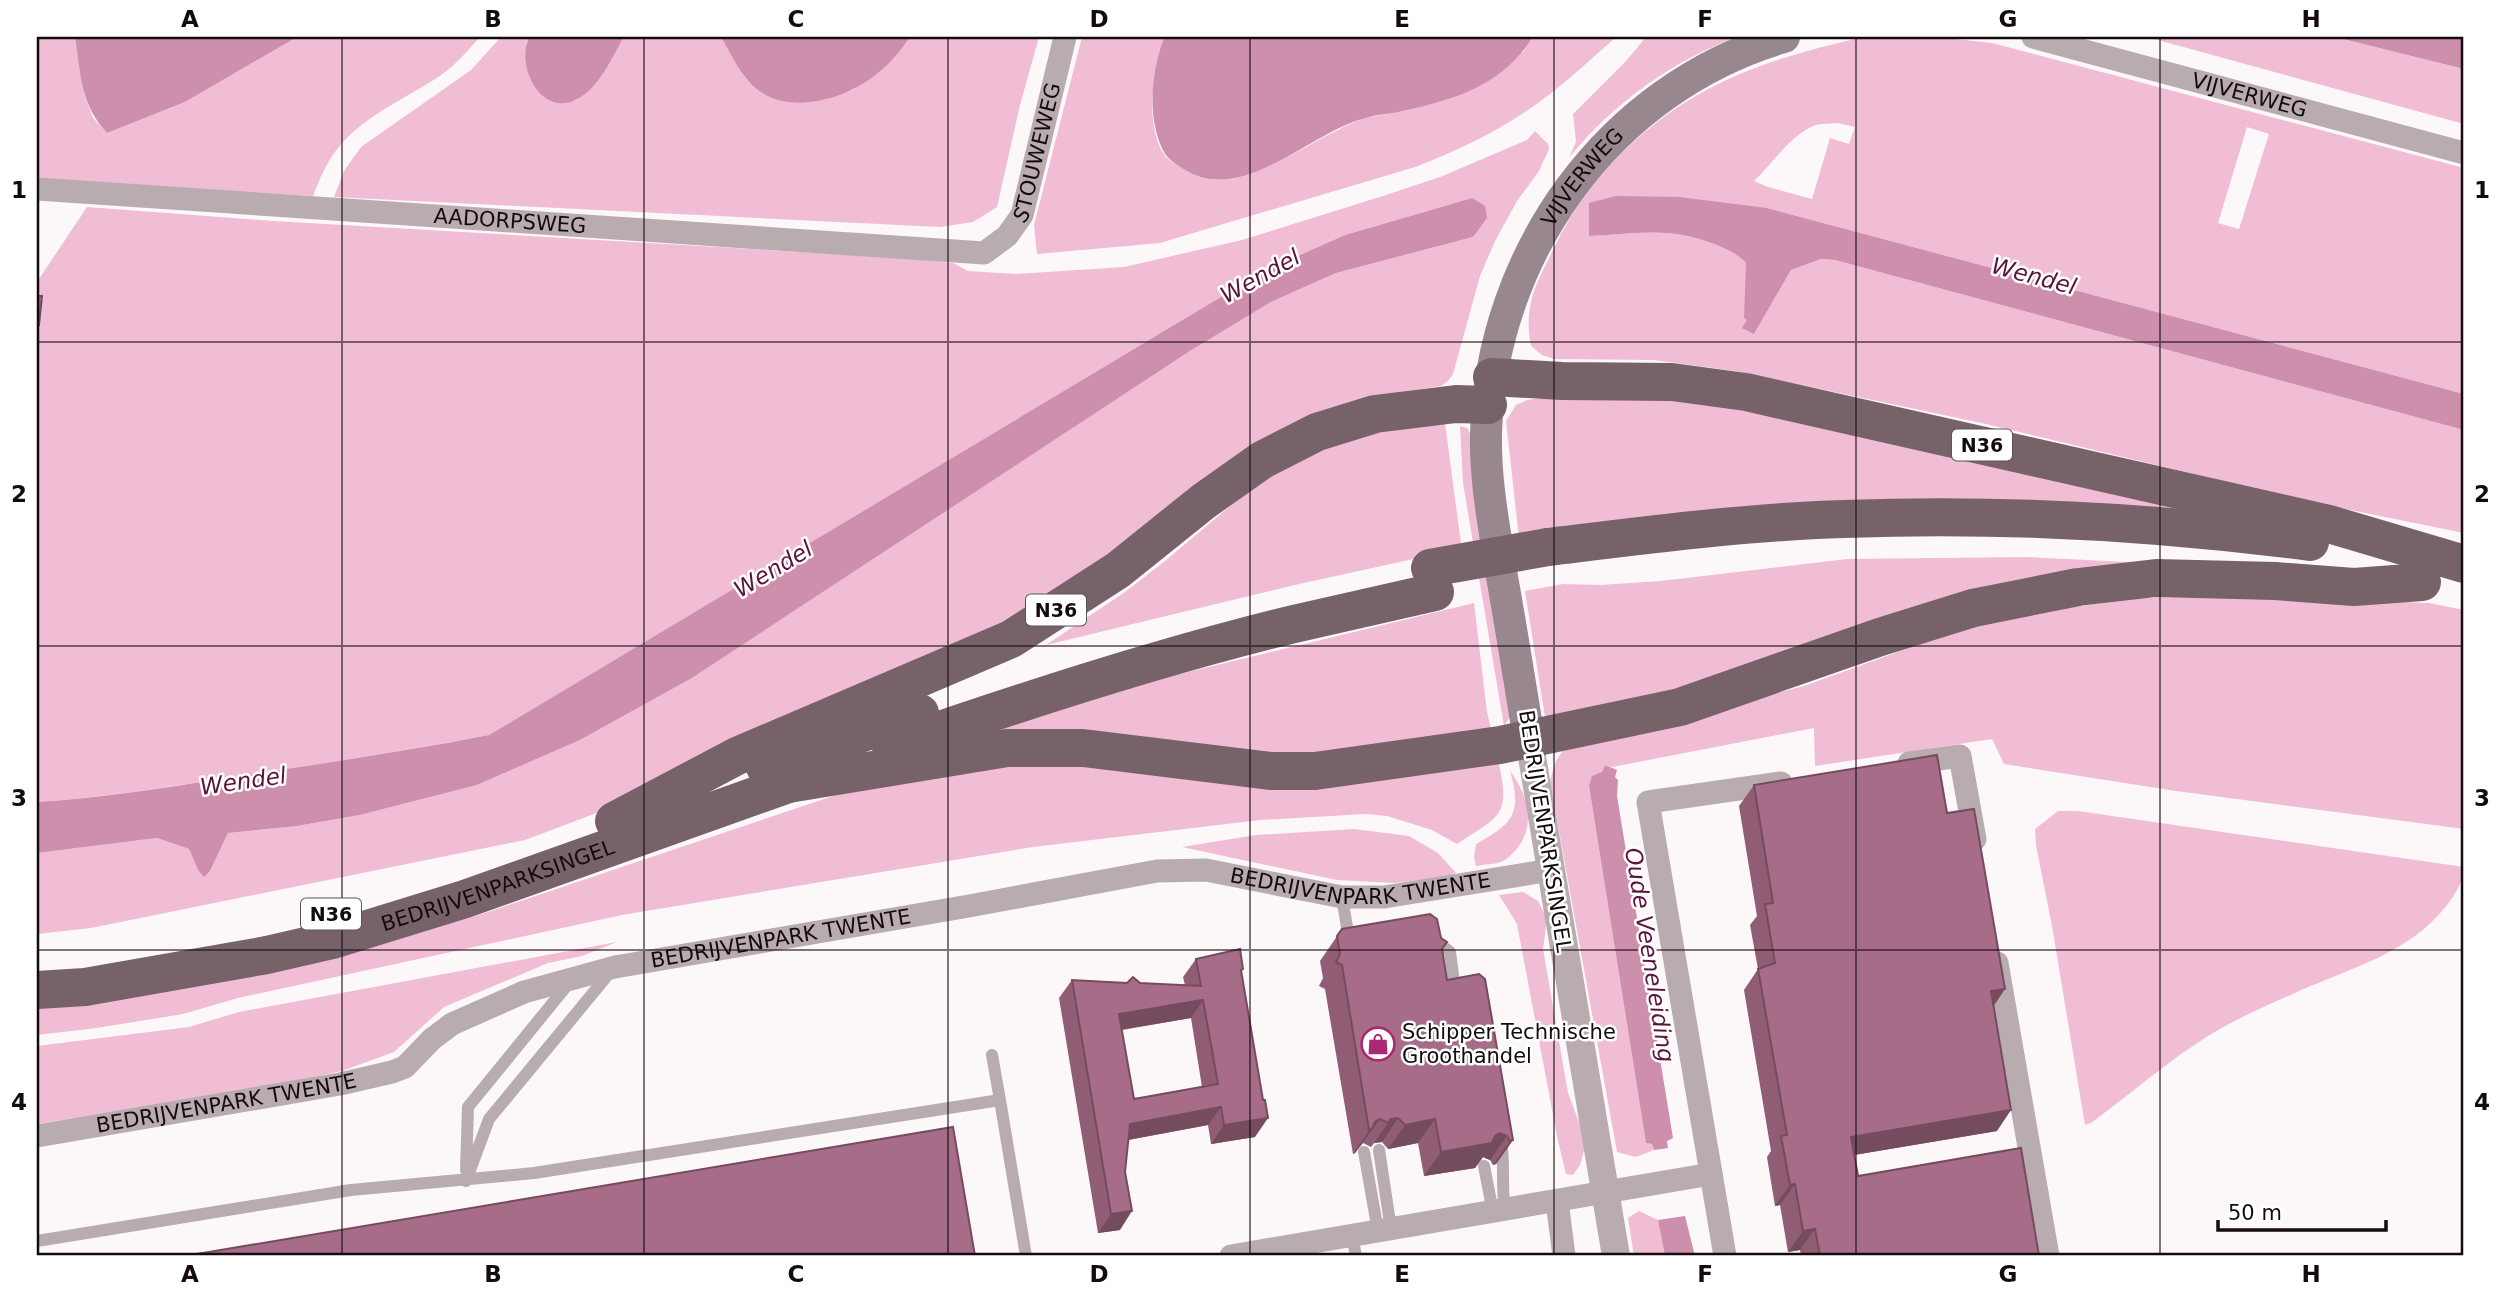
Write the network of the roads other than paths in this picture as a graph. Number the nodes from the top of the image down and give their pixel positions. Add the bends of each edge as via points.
1 (1065, 37) edge
2 (1784, 37) edge
3 (2033, 37) edge
4 (2464, 153) edge
5 (37, 189) edge
6 (984, 253) joint
7 (1490, 391) junction
8 (1551, 559) junction
9 (2464, 565) edge
10 (1432, 580) junction
11 (2422, 582) junction
12 (2464, 590) edge
13 (1529, 739) junction
14 (1892, 766) edge
15 (1797, 780) edge
16 (789, 784) junction
17 (614, 821) junction
18 (1979, 864) edge
19 (1551, 870) junction
20 (1342, 897) junction
21 (1374, 929) edge
22 (1423, 931) edge
23 (1993, 945) edge
24 (37, 966) edge
25 (615, 967) junction
26 (572, 979) junction
27 (37, 990) edge
28 (1476, 999) edge
29 (992, 1055) dead end
30 (1000, 1100) junction
31 (1497, 1121) edge
32 (37, 1136) edge
33 (1379, 1150) dead end
34 (1364, 1152) dead end
35 (1484, 1166) edge
36 (1711, 1174) junction
37 (466, 1181) junction
38 (1605, 1194) junction
39 (1557, 1201) junction
40 (1499, 1211) junction
41 (1385, 1230) junction
42 (37, 1241) edge
43 (1354, 1246) edge
44 (1026, 1256) edge
45 (1231, 1256) edge
46 (1563, 1256) edge
47 (1616, 1256) edge
48 (1725, 1256) edge
49 (2048, 1256) edge

1 - 6 street, STOUWEWEG via 1022,215 1007,236
2 - 7 main road, VIJVERWEG via 1732,56 1676,88 1598,153 1558,206 1521,270
3 - 4 street, VIJVERWEG
5 - 6 street, AADORPSWEG
7 - 9 highway, N36 via 1562,381 1672,382 1746,392 2329,524
7 - 13 main road, BEDRIJVENPARKSINGEL via 1488,488
7 - 17 highway, N36 via 1455,404 1375,414 1317,432 1262,460 1118,570 1011,639 737,756
8 - 9 highway, N36 via 1684,531 1842,519 2014,518 2227,531
8 - 10 highway, N36, bridge
8 - 11 highway, N36 via 1787,545 2079,542 2301,564
10 - 16 highway, N36 via 1029,701
10 - 17 highway, N36 via 1268,607 1110,650
11 - 12 highway, N36
11 - 13 highway, N36 via 2354,587 2156,578 2078,587 1973,608 1680,707
13 - 16 highway, N36 via 1315,771 1270,771 1083,748 1007,748
13 - 19 street, BEDRIJVENPARKSINGEL
14 - 18 street via 1960,756
15 - 36 street via 1648,803
16 - 27 highway, BEDRIJVENPARKSINGEL / N36 via 465,899 332,940 267,956 85,987
17 - 24 highway, BEDRIJVENPARKSINGEL / N36 via 384,900 302,922 128,957
19 - 20 street, BEDRIJVENPARK TWENTE via 1408,894
19 - 38 street, BEDRIJVENPARKSINGEL
20 - 21 lane via 1348,933
20 - 25 street, BEDRIJVENPARK TWENTE via 1206,870 1157,872
22 - 28 lane via 1450,952 1454,982
23 - 49 street
25 - 26 street, BEDRIJVENPARK TWENTE
25 - 37 lane via 489,1119
26 - 32 street, BEDRIJVENPARK TWENTE via 524,992 452,1024 405,1067 392,1072
26 - 37 lane via 468,1107
29 - 30 lane
30 - 37 lane
30 - 44 lane
31 - 40 lane via 1505,1162
33 - 41 lane
34 - 41 lane
35 - 40 lane
36 - 38 street
36 - 48 street
37 - 42 lane via 351,1190
38 - 39 street
38 - 47 street, BEDRIJVENPARKSINGEL
39 - 40 street
39 - 46 street
40 - 41 street
41 - 43 street
43 - 45 street

